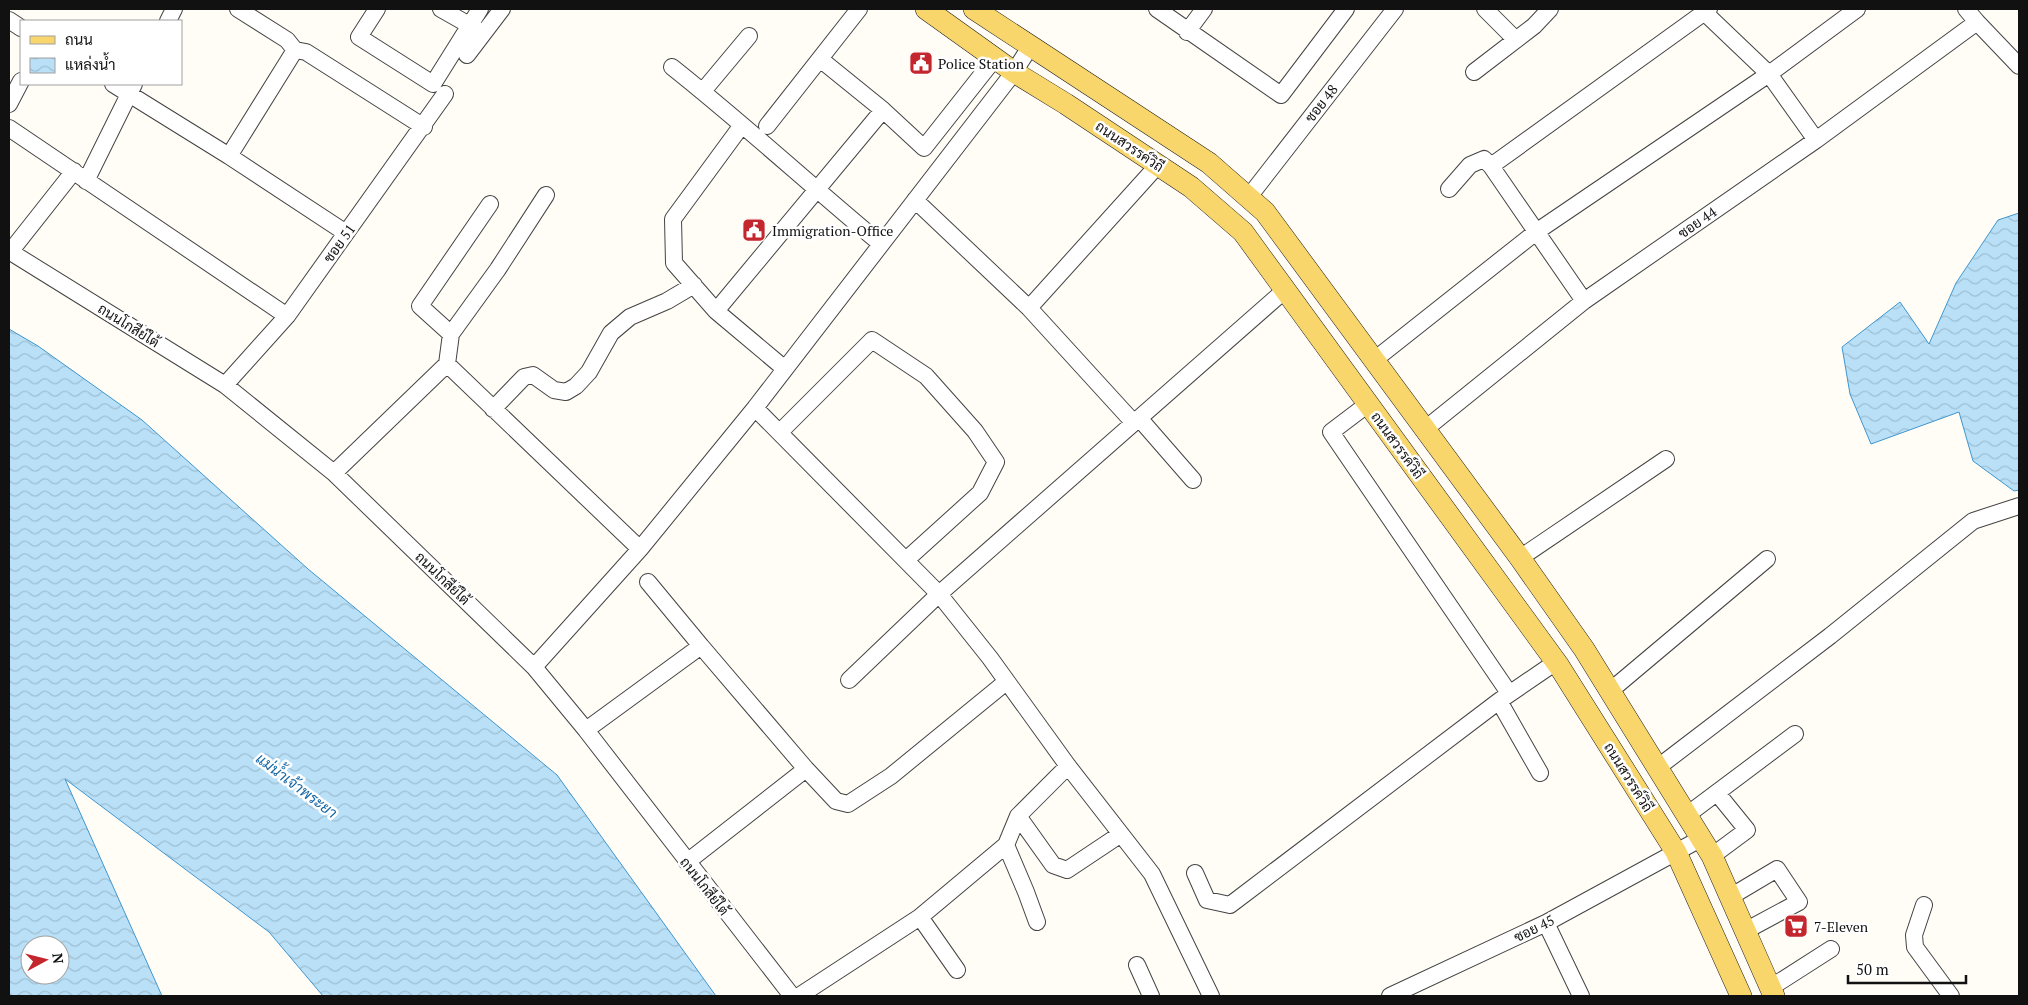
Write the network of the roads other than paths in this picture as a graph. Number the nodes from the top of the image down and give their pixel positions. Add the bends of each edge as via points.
1 (238, 9) edge
2 (377, 9) edge
3 (441, 9) edge
4 (480, 9) edge
5 (502, 9) edge
6 (859, 9) edge
7 (926, 9) edge
8 (974, 9) edge
9 (1157, 9) edge
10 (1204, 9) edge
11 (1346, 9) edge
12 (1395, 9) edge
13 (1485, 9) edge
14 (1550, 9) edge
15 (1856, 9) edge
16 (1966, 9) edge
17 (1706, 10) edge
18 (9, 20) edge
19 (1977, 22) junction
20 (20, 27) edge
21 (477, 29) junction
22 (1187, 32) junction
23 (749, 36) dead end
24 (1516, 40) junction
25 (1030, 47) junction
26 (295, 50) junction
27 (467, 54) dead end
28 (995, 58) junction
29 (820, 59) junction
30 (2019, 66) edge
31 (672, 67) dead end
32 (1014, 72) junction
33 (1474, 72) dead end
34 (1769, 74) junction
35 (20, 83) edge
36 (118, 85) edge
37 (132, 88) edge
38 (703, 91) junction
39 (445, 94) dead end
40 (9, 104) edge
41 (883, 110) junction
42 (742, 125) junction
43 (424, 126) junction
44 (767, 126) dead end
45 (9, 128) edge
46 (1816, 140) junction
47 (229, 156) junction
48 (1158, 165) junction
49 (1491, 166) junction
50 (80, 176) junction
51 (1449, 189) dead end
52 (816, 190) junction
53 (546, 195) dead end
54 (1248, 198) junction
55 (916, 200) junction
56 (490, 204) dead end
57 (1536, 232) junction
58 (346, 234) junction
59 (882, 244) junction
60 (9, 252) edge
61 (694, 285) junction
62 (1285, 290) junction
63 (1584, 301) junction
64 (1029, 308) junction
65 (716, 311) junction
66 (287, 316) junction
67 (451, 334) junction
68 (1373, 361) junction
69 (447, 364) junction
70 (785, 369) junction
71 (226, 385) junction
72 (1368, 404) junction
73 (755, 408) junction
74 (493, 409) junction
75 (1137, 421) junction
76 (1424, 430) junction
77 (780, 432) junction
78 (1666, 459) dead end
79 (334, 473) junction
80 (1193, 480) dead end
81 (2019, 506) edge
82 (640, 549) junction
83 (1520, 558) junction
84 (1767, 559) dead end
85 (906, 560) junction
86 (648, 582) dead end
87 (939, 594) junction
88 (701, 646) junction
89 (1556, 662) junction
90 (534, 667) junction
91 (849, 680) dead end
92 (1006, 682) junction
93 (1610, 691) junction
94 (1504, 697) junction
95 (586, 730) junction
96 (1795, 734) dead end
97 (1068, 766) junction
98 (1657, 768) junction
99 (806, 769) junction
100 (1540, 773) dead end
101 (1717, 793) junction
102 (1018, 816) junction
103 (1688, 816) junction
104 (1121, 834) junction
105 (1006, 846) junction
106 (1707, 847) junction
107 (1676, 852) junction
108 (687, 862) junction
109 (1195, 873) dead end
110 (1730, 897) junction
111 (1924, 905) dead end
112 (920, 917) junction
113 (1037, 922) dead end
114 (1546, 923) junction
115 (1745, 931) junction
116 (1832, 949) dead end
117 (1136, 965) dead end
118 (957, 970) dead end
119 (1772, 992) edge
120 (792, 996) edge
121 (799, 996) edge
122 (1151, 996) edge
123 (1211, 996) edge
124 (1390, 996) edge
125 (1581, 996) edge
126 (1740, 996) edge
127 (1951, 996) edge

1 - 26 street via 287,40
2 - 21 street via 359,36 433,84
3 - 21 street
4 - 21 street
5 - 21 street
6 - 29 street
7 - 28 main road, ถนนสวรรค์วิถี
8 - 25 main road, ถนนสวรรค์วิถี
9 - 22 street
10 - 22 street
11 - 22 street via 1281,95
12 - 54 street, ซอย 48
13 - 24 street
14 - 24 street
15 - 34 street
16 - 19 street
17 - 34 street
17 - 49 street
18 - 20 street
19 - 30 street
19 - 46 street, ซอย 44
21 - 27 street
23 - 38 street
24 - 33 street
25 - 32 street
25 - 54 main road, ถนนสวรรค์วิถี via 1209,163
26 - 43 street via 306,52
26 - 47 street
28 - 32 main road, ถนนสวรรค์วิถี
28 - 41 street via 924,148
29 - 41 street
29 - 44 street
31 - 38 street
32 - 48 main road, ถนนสวรรค์วิถี
32 - 55 street
34 - 46 street
34 - 57 street
35 - 40 street
36 - 37 street
37 - 47 street
37 - 50 street
38 - 42 street
39 - 43 street, ซอย 51
41 - 52 street
42 - 52 street
42 - 61 street via 672,219 674,263
43 - 58 street, ซอย 51
45 - 50 street
46 - 63 street, ซอย 44
47 - 58 street
48 - 62 main road, ถนนสวรรค์วิถี via 1191,187 1243,232
48 - 64 street
49 - 51 street via 1484,159 1470,166
49 - 57 street
50 - 60 street
50 - 66 street
52 - 59 street
52 - 65 street
53 - 67 street
54 - 68 main road, ถนนสวรรค์วิถี via 1265,212
55 - 59 street
55 - 64 street
56 - 67 street via 420,306
57 - 63 street
57 - 68 street
58 - 66 street, ซอย 51
59 - 70 street
60 - 71 street, ถนนโกสีย์ใต้
61 - 65 street
61 - 74 street via 667,302 630,317 611,332 589,372 576,386 566,392 554,390 533,376 524,377
62 - 72 main road, ถนนสวรรค์วิถี
62 - 75 street
63 - 76 street, ซอย 44
64 - 75 street
65 - 70 street
66 - 71 street, ซอย 51
67 - 69 street
68 - 76 main road, ถนนสวรรค์วิถี
69 - 74 street
69 - 79 street
70 - 73 street
71 - 79 street, ถนนโกสีย์ใต้
72 - 89 main road, ถนนสวรรค์วิถี
72 - 94 street via 1331,432
73 - 77 street
73 - 82 street
74 - 82 street
75 - 80 street
75 - 87 street
76 - 83 main road, ถนนสวรรค์วิถี
77 - 85 street
77 - 85 street via 872,340 926,376 975,431 996,462 980,494
78 - 83 street
79 - 90 street, ถนนโกสีย์ใต้
81 - 98 street via 1973,521 1830,636
82 - 90 street
83 - 93 main road, ถนนสวรรค์วิถี
84 - 93 street
85 - 87 street
86 - 88 street
87 - 91 street
87 - 92 street
88 - 95 street
88 - 99 street
89 - 94 street
89 - 107 main road, ถนนสวรรค์วิถี
90 - 95 street, ถนนโกสีย์ใต้
92 - 97 street
92 - 99 street via 891,776 848,804 836,801
93 - 98 main road, ถนนสวรรค์วิถี
94 - 100 street
94 - 109 street via 1230,905 1207,900
95 - 108 street, ถนนโกสีย์ใต้
96 - 101 street
97 - 102 street
97 - 104 street
98 - 103 main road, ถนนสวรรค์วิถี
99 - 108 street
101 - 103 street
101 - 106 street, ซอย 45 via 1747,830
102 - 104 street via 1053,865 1067,870
102 - 105 street
103 - 106 main road, ถนนสวรรค์วิถี
104 - 123 street via 1152,874
105 - 112 street
105 - 113 street
106 - 107 street, ซอย 45
106 - 110 main road, ถนนสวรรค์วิถี
107 - 114 street, ซอย 45
107 - 126 main road, ถนนสวรรค์วิถี
108 - 120 street, ถนนโกสีย์ใต้
110 - 115 main road, ถนนสวรรค์วิถี
110 - 115 street via 1777,869 1799,902
111 - 127 street via 1914,935 1915,947
112 - 118 street
112 - 121 street
114 - 124 street, ซอย 45
114 - 125 street
115 - 119 main road, ถนนสวรรค์วิถี
116 - 119 street
117 - 122 street

